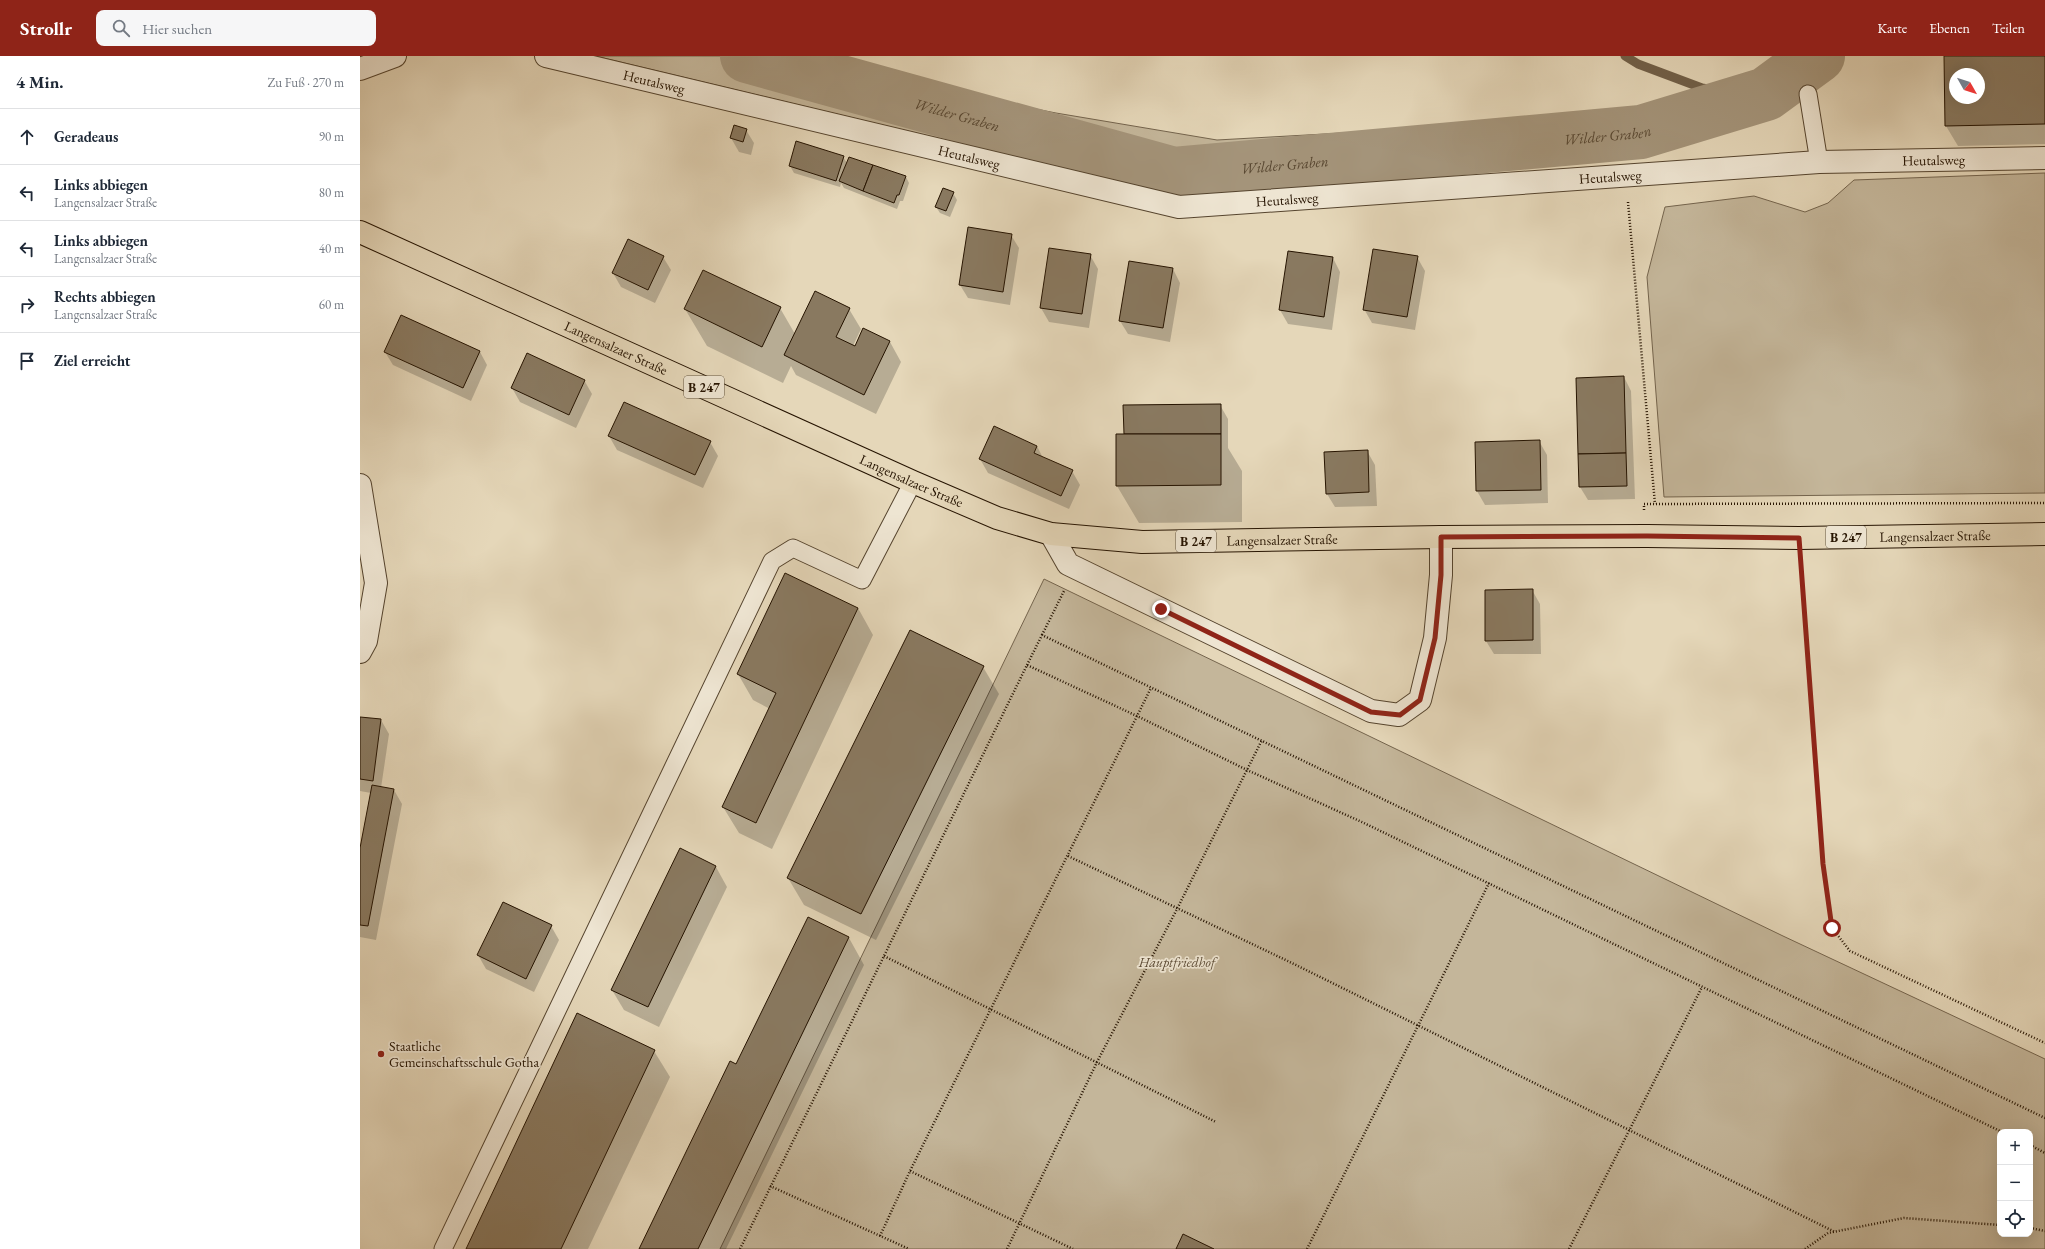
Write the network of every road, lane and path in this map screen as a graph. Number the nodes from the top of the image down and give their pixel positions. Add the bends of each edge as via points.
1 (395, 56) edge
2 (546, 56) edge
3 (360, 69) edge
4 (1808, 94) dead end
5 (2045, 158) edge
6 (1819, 162) junction
7 (1628, 202) dead end
8 (360, 232) edge
9 (913, 482) junction
10 (360, 485) edge
11 (2045, 503) edge
12 (1655, 504) junction
13 (1051, 534) junction
14 (2045, 534) edge
15 (1647, 536) junction
16 (1441, 537) junction
17 (1799, 538) junction
18 (1076, 568) junction
19 (1042, 635) junction
20 (360, 652) edge
21 (1027, 665) junction
22 (1152, 688) junction
23 (1137, 716) junction
24 (1262, 740) junction
25 (1247, 770) junction
26 (1068, 856) junction
27 (1489, 883) junction
28 (1177, 909) junction
29 (884, 956) junction
30 (1702, 987) junction
31 (992, 1010) junction
32 (1418, 1026) junction
33 (2045, 1043) edge
34 (1097, 1062) junction
35 (2045, 1118) edge
36 (1216, 1122) dead end
37 (1997, 1130) edge
38 (1630, 1131) junction
39 (2033, 1147) edge
40 (2045, 1153) edge
41 (910, 1171) junction
42 (770, 1186) junction
43 (1019, 1223) junction
44 (1997, 1225) edge
45 (2033, 1229) edge
46 (2045, 1231) edge
47 (1835, 1232) junction
48 (880, 1236) junction
49 (444, 1249) edge
50 (740, 1249) edge
51 (910, 1249) edge
52 (1006, 1249) edge
53 (1073, 1249) edge
54 (1307, 1249) edge
55 (1569, 1249) edge
56 (1805, 1249) edge

1 - 3 street
2 - 6 street, Heutalsweg via 1179,206
4 - 6 lane
5 - 6 street, Heutalsweg
7 - 12 path
8 - 9 main road, Langensalzaer Straße / B 247
9 - 13 main road, Langensalzaer Straße / B 247 via 997,518
9 - 49 lane via 862,580 794,548 772,561
10 - 20 street via 376,583 366,641
11 - 12 path
12 - 15 path via 1644,504
13 - 16 main road, Langensalzaer Straße / B 247 via 1142,542
13 - 18 street via 1068,564
14 - 17 main road, Langensalzaer Straße / B 247
15 - 16 main road, Langensalzaer Straße / B 247
15 - 17 main road, Langensalzaer Straße / B 247
16 - 18 street via 1441,575 1435,638 1428,669 1420,700 1400,715 1371,712
17 - 33 path via 1823,864 1832,928 1850,951
18 - 19 path
19 - 21 path
19 - 22 path
21 - 23 path
21 - 29 path
22 - 23 path
22 - 24 path
23 - 25 path
23 - 26 path
24 - 25 path
24 - 35 path
25 - 27 path
25 - 28 path
26 - 28 path
26 - 31 path
27 - 30 path
27 - 32 path
28 - 32 path
28 - 34 path
29 - 31 path
29 - 42 path
30 - 37 path
30 - 38 path
31 - 34 path
31 - 41 path
32 - 38 path
32 - 54 path
34 - 36 path
34 - 43 path
38 - 47 path
38 - 55 path
39 - 40 path
41 - 43 path
41 - 48 path
42 - 48 path
42 - 50 path
43 - 52 path
43 - 53 path
44 - 47 path via 1904,1218
45 - 46 path
47 - 56 path via 1828,1233
48 - 51 path

